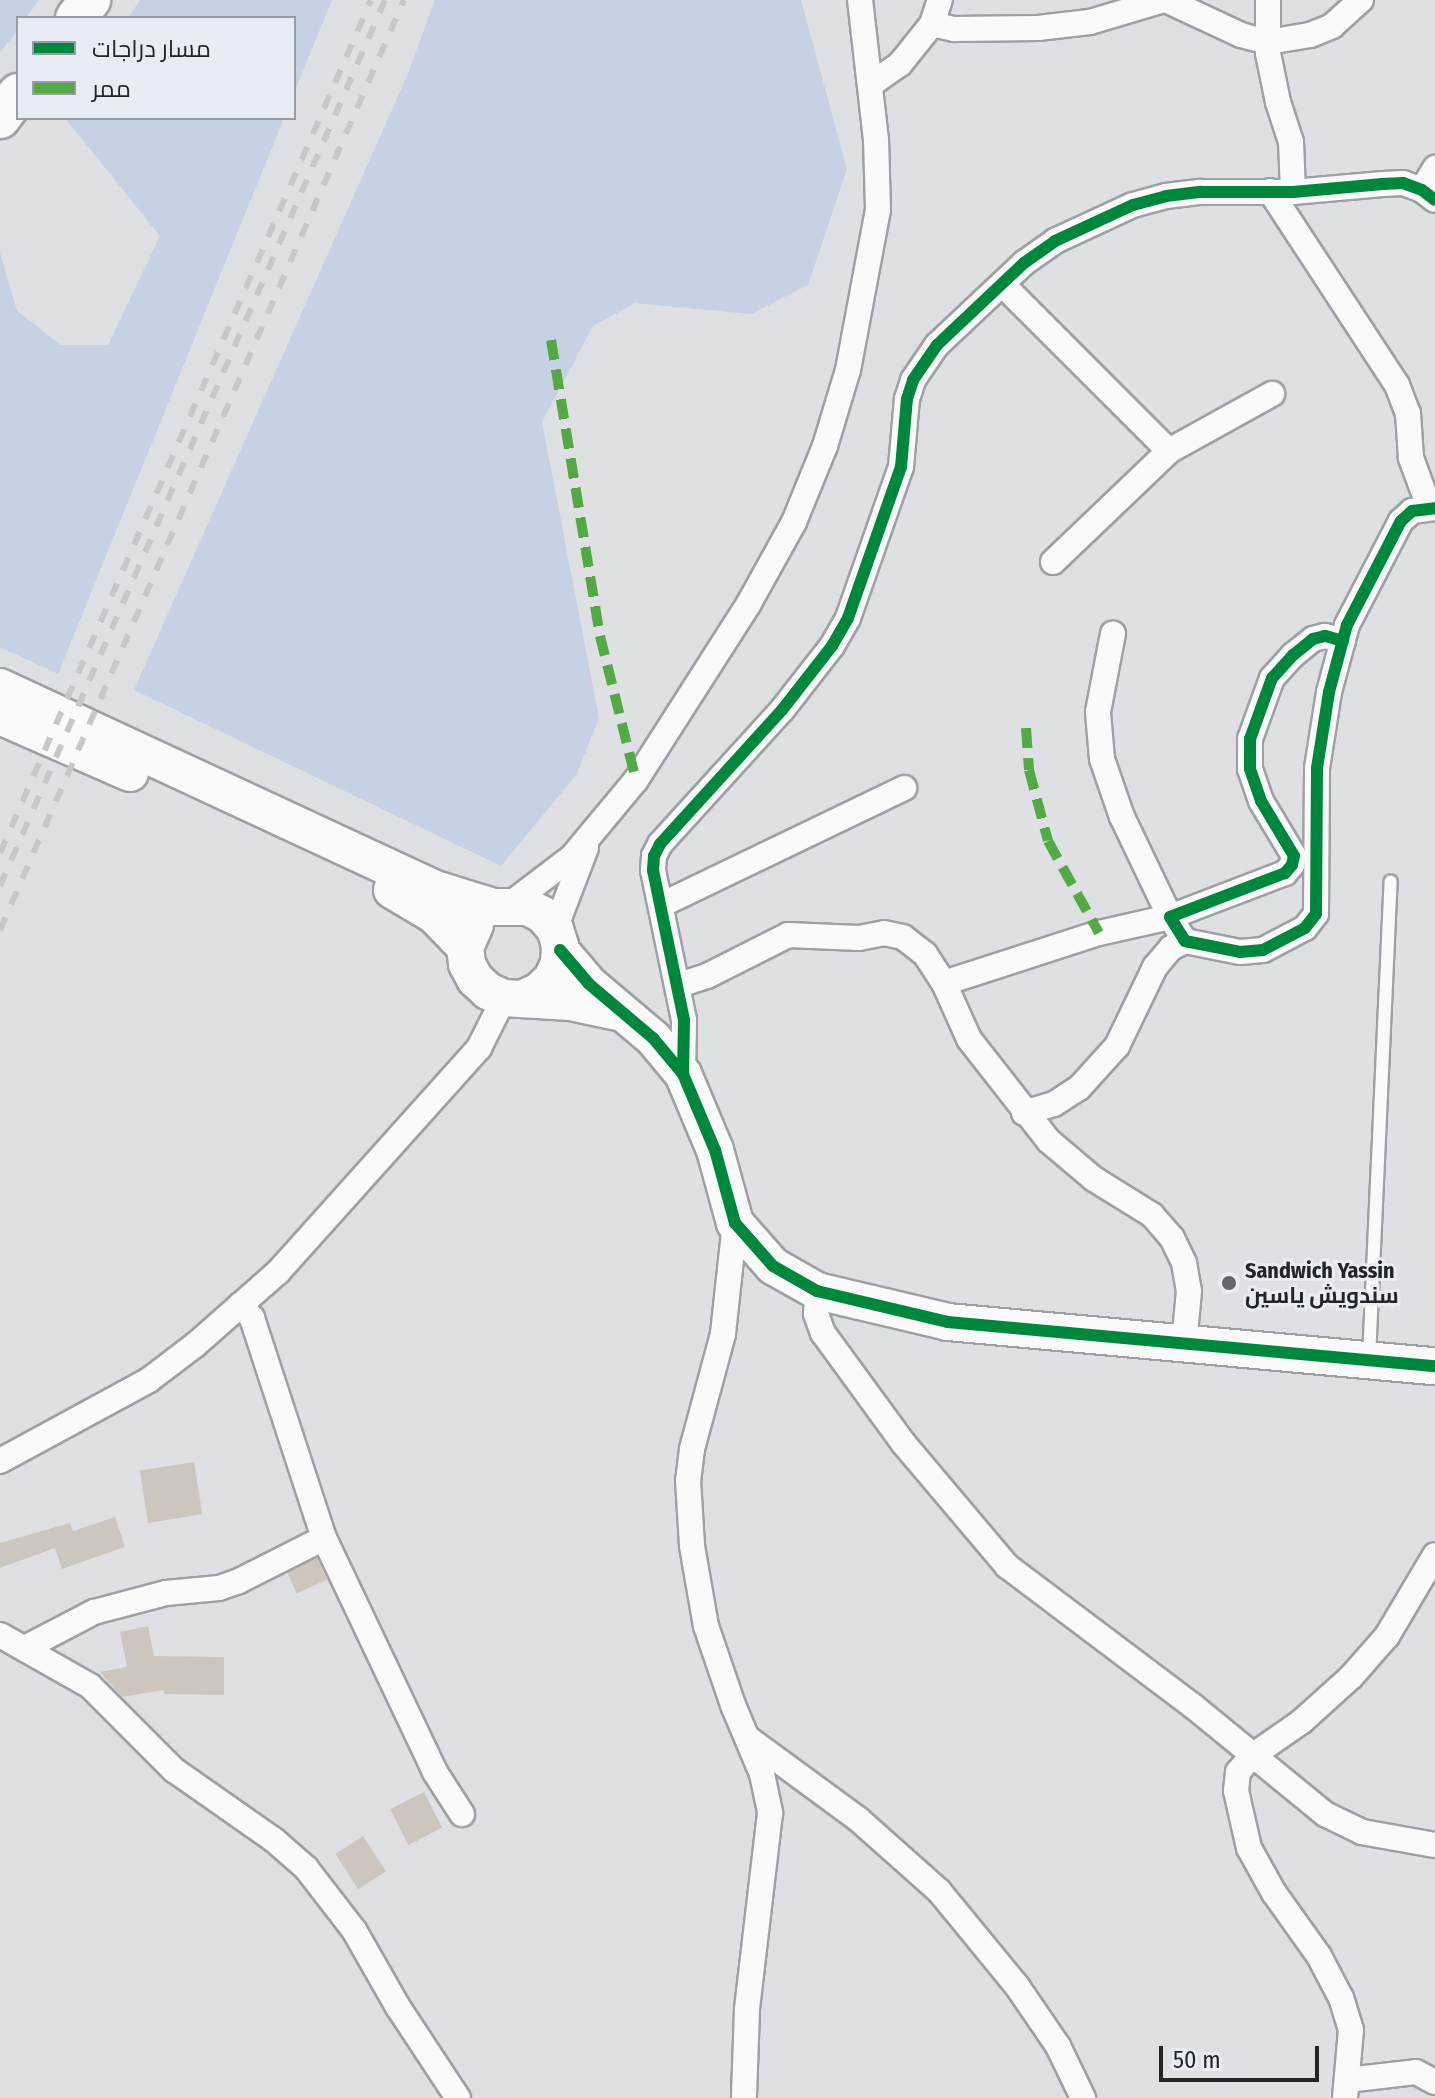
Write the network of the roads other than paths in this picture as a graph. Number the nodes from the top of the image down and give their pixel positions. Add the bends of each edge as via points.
1 (90, 0) edge
2 (860, 0) edge
3 (940, 0) edge
4 (1165, 0) edge
5 (1268, 0) edge
6 (1361, 0) edge
7 (78, 16) edge
8 (932, 24) junction
9 (1268, 42) junction
10 (870, 85) junction
11 (16, 97) edge
12 (0, 118) edge
13 (1435, 168) edge
14 (1281, 192) junction
15 (1429, 195) edge
16 (1002, 284) junction
17 (1272, 394) dead end
18 (1169, 451) junction
19 (1432, 508) edge
20 (1053, 562) dead end
21 (1113, 633) dead end
22 (1343, 641) junction
23 (0, 687) edge
24 (0, 716) edge
25 (904, 788) dead end
26 (270, 822) junction
27 (590, 838) junction
28 (1290, 868) junction
29 (1391, 882) dead end
30 (1319, 892) junction
31 (661, 905) junction
32 (502, 906) junction
33 (1170, 917) junction
34 (558, 940) junction
35 (1185, 941) junction
36 (465, 947) junction
37 (944, 983) junction
38 (679, 985) junction
39 (513, 998) junction
40 (622, 1013) junction
41 (683, 1074) junction
42 (1024, 1113) junction
43 (735, 1223) junction
44 (817, 1291) junction
45 (240, 1305) junction
46 (1184, 1344) junction
47 (1369, 1359) junction
48 (1435, 1366) edge
49 (0, 1461) edge
50 (324, 1538) junction
51 (1435, 1555) edge
52 (0, 1635) edge
53 (25, 1648) junction
54 (748, 1738) junction
55 (1252, 1756) junction
56 (462, 1814) dead end
57 (1435, 1845) edge
58 (1435, 2082) edge
59 (1346, 2089) edge
60 (458, 2098) edge
61 (744, 2098) edge
62 (1083, 2098) edge

1 - 7 main road
2 - 10 street
3 - 8 street
4 - 8 street via 1090,22 1038,28 954,29
4 - 9 street
5 - 9 street
6 - 9 street via 1332,26
8 - 10 street via 900,64
9 - 14 street via 1271,76 1291,142
10 - 27 street via 878,210 848,370 825,446 794,522 748,605 636,780
11 - 12 main road
13 - 15 street
14 - 15 street via 1403,183
14 - 16 street via 1201,192 1133,205 1055,241
14 - 19 street via 1397,385 1408,413 1411,458
16 - 18 street
16 - 31 street via 921,365 907,399 901,467 848,618 782,710 660,844 653,870
17 - 18 street
18 - 20 street
19 - 22 street via 1412,511 1401,521 1356,604
21 - 33 street via 1098,712 1102,759 1122,817
22 - 28 street via 1313,639 1293,655 1272,678 1250,739 1250,769 1261,801 1294,856
22 - 30 street via 1317,768
23 - 26 street
24 - 26 street
25 - 31 street
26 - 32 street via 435,889
26 - 36 street via 415,902
27 - 32 street via 553,875
27 - 34 street
28 - 30 street
28 - 33 street
29 - 47 lane
30 - 35 street via 1316,914 1305,928 1263,950 1240,952
31 - 38 street
32 - 34 street via 536,911
32 - 36 street via 471,931
33 - 35 street
33 - 37 street via 1099,933
34 - 39 street via 552,979 539,991
34 - 40 street via 589,984
35 - 42 street via 1155,967 1117,1046 1079,1088 1054,1104
36 - 39 street via 475,979 488,991
37 - 38 street via 913,943 884,933 839,939 788,935
37 - 42 street via 969,1039
38 - 41 street
39 - 40 street
39 - 45 street via 466,1063 332,1215
40 - 41 street via 653,1038
41 - 43 street via 715,1150
42 - 46 street via 1060,1151 1152,1215 1172,1238 1189,1291
43 - 44 street via 773,1266
43 - 54 street via 723,1334 692,1449 688,1509 706,1626
44 - 46 street via 948,1322
44 - 55 street via 816,1314 823,1333 904,1444 1007,1566
45 - 49 street via 149,1380
45 - 50 street via 252,1318
46 - 47 street
47 - 48 street
50 - 53 street via 239,1581 94,1612
50 - 56 street via 435,1772
51 - 55 street via 1387,1636 1351,1677
52 - 53 street
53 - 60 street via 90,1686 174,1770 306,1868 354,1930
54 - 61 street via 769,1798 770,1835 747,2010
54 - 62 street via 858,1819 939,1891 1041,2021
55 - 57 street via 1343,1824 1385,1838
55 - 59 street via 1238,1772 1236,1791 1249,1848 1332,1978 1351,2030
58 - 59 street via 1416,2072

